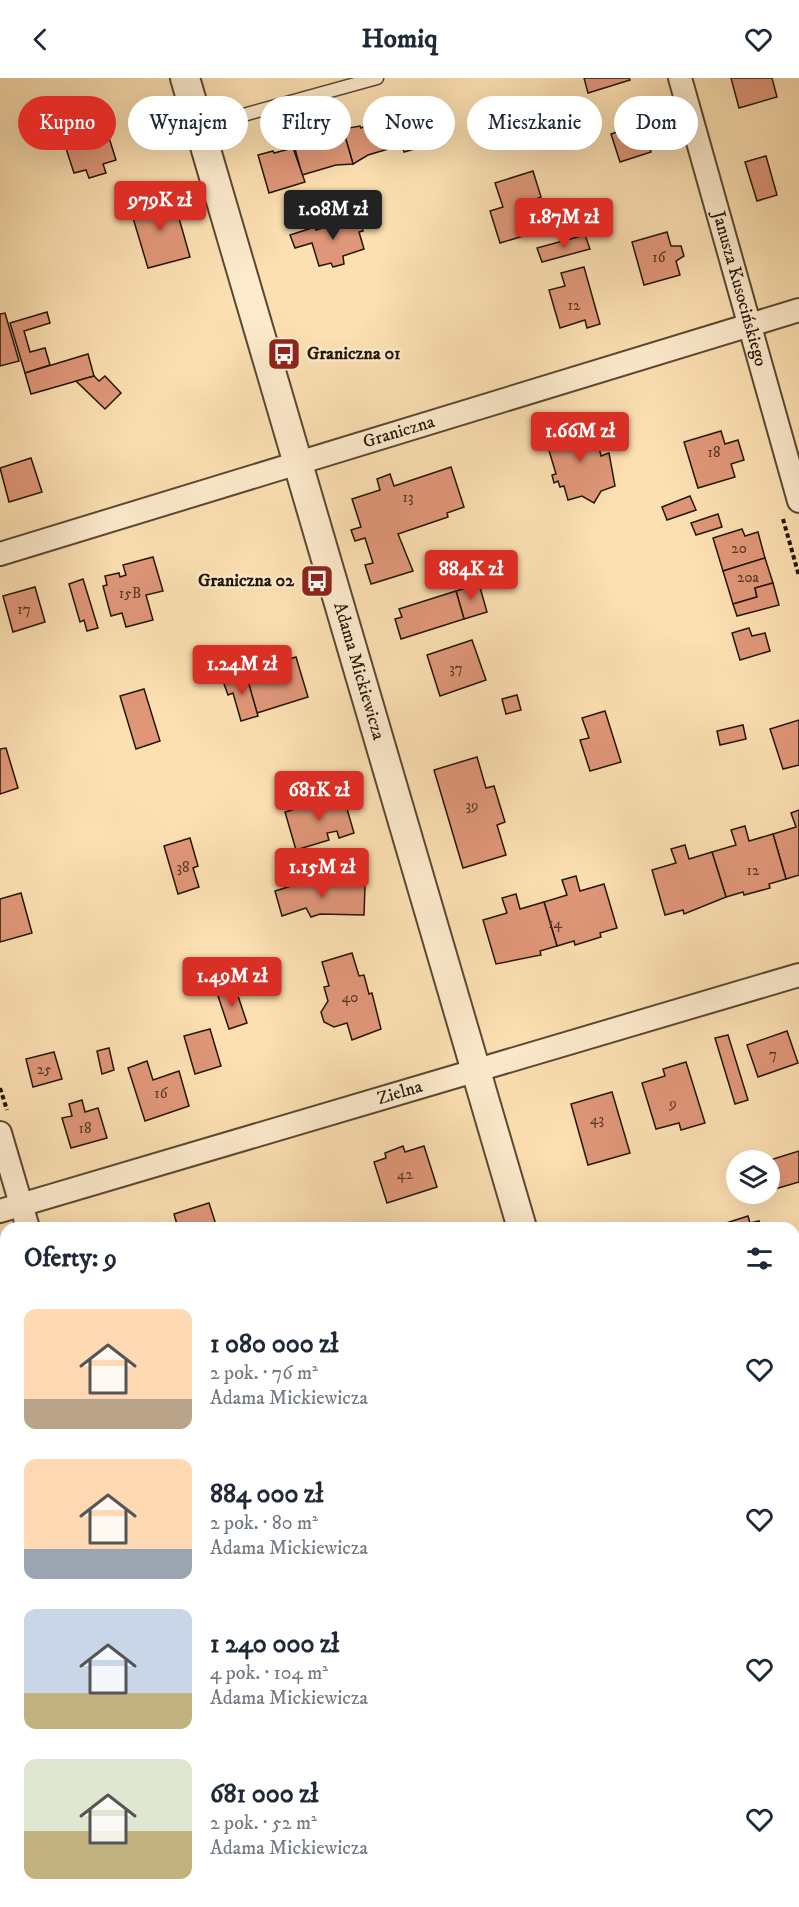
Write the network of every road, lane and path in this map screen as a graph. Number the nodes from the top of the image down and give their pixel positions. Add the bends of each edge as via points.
1 (185, 78) edge
2 (377, 78) edge
3 (680, 78) edge
4 (191, 96) edge
5 (248, 114) edge
6 (207, 150) edge
7 (799, 310) edge
8 (750, 324) junction
9 (297, 461) junction
10 (799, 501) edge
11 (0, 554) edge
12 (799, 975) edge
13 (476, 1069) junction
14 (0, 1133) edge
15 (10, 1208) edge
16 (23, 1222) edge
17 (520, 1222) edge

1 - 4 street, Adama Mickiewicza
2 - 5 lane
3 - 8 street, Janusza Kusocińskiego
6 - 9 street, Adama Mickiewicza
7 - 8 street, Graniczna
8 - 9 street, Graniczna
8 - 10 street, Janusza Kusocińskiego
9 - 11 street, Graniczna
9 - 13 street, Adama Mickiewicza
12 - 13 street, Zielna
13 - 15 street, Zielna
13 - 17 street, Adama Mickiewicza
14 - 15 street
15 - 16 street

